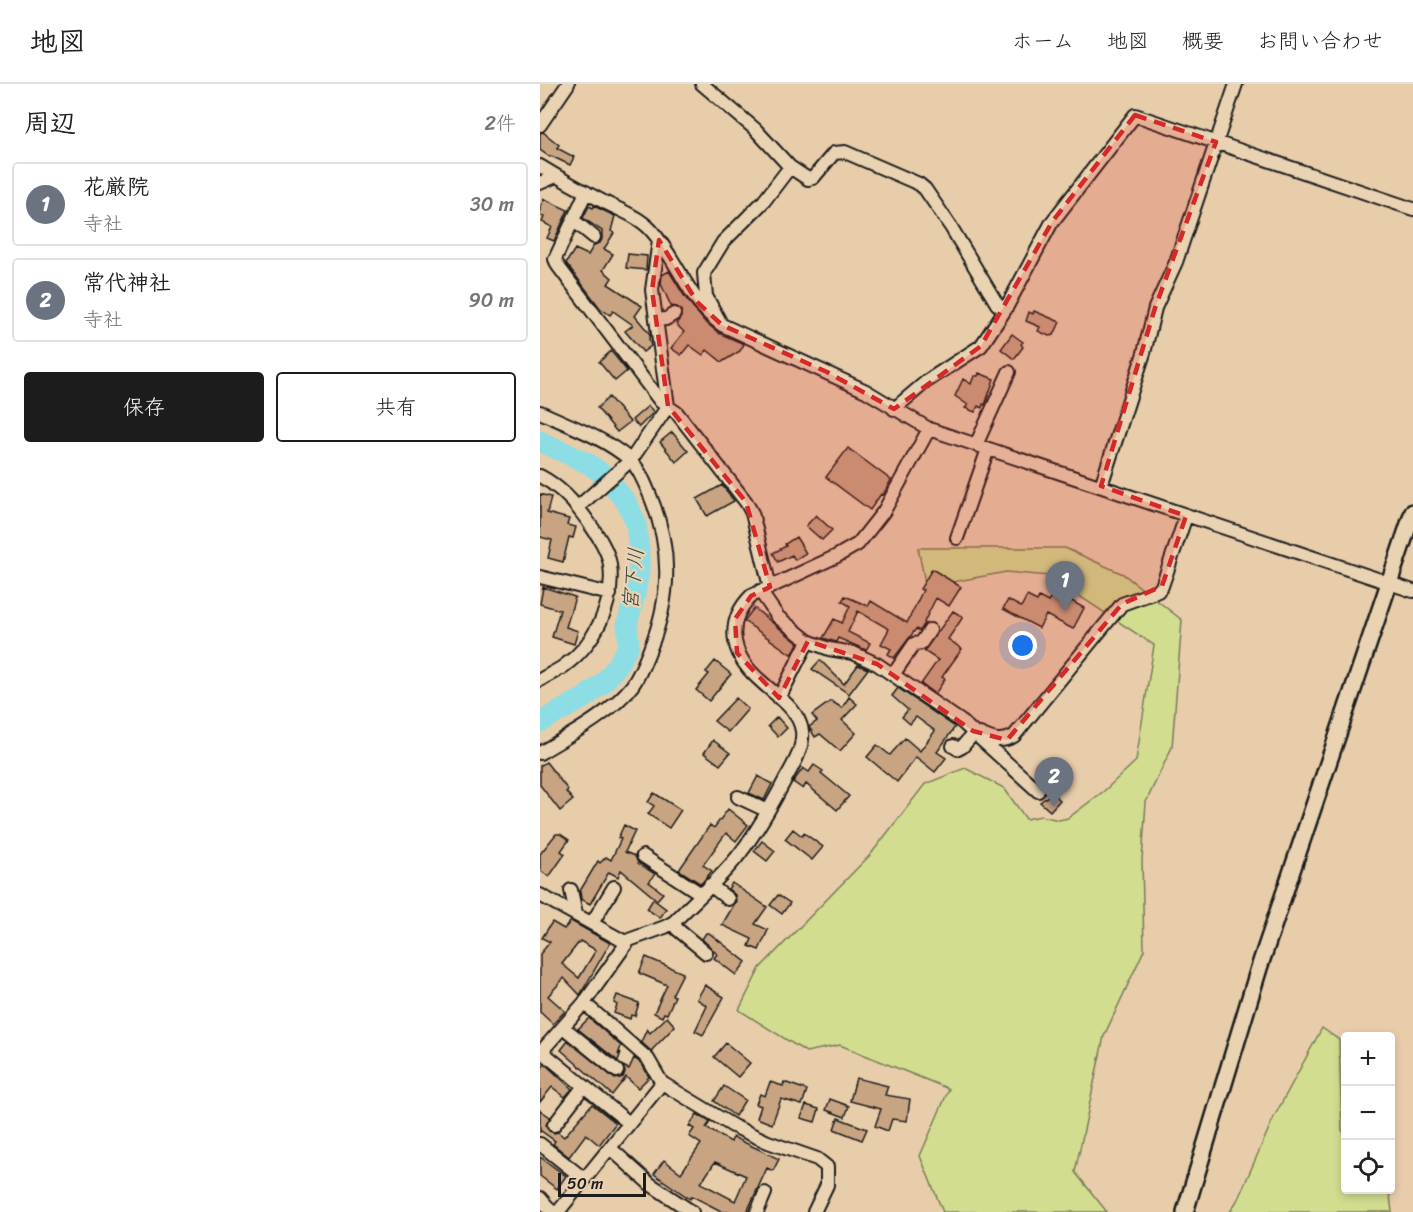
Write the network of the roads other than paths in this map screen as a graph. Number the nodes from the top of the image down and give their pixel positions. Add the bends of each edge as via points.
1 (568, 84) edge
2 (702, 84) edge
3 (1236, 84) edge
4 (540, 125) edge
5 (1216, 142) junction
6 (540, 166) edge
7 (790, 167) junction
8 (556, 176) junction
9 (540, 183) edge
10 (586, 192) junction
11 (1413, 208) edge
12 (573, 220) junction
13 (594, 237) dead end
14 (659, 240) junction
15 (1005, 310) junction
16 (674, 314) dead end
17 (656, 320) junction
18 (722, 326) junction
19 (1009, 372) dead end
20 (668, 406) junction
21 (894, 409) junction
22 (540, 412) edge
23 (929, 429) junction
24 (976, 445) junction
25 (988, 449) junction
26 (629, 462) junction
27 (540, 476) edge
28 (1101, 486) junction
29 (580, 506) junction
30 (1413, 512) edge
31 (1186, 516) junction
32 (957, 538) dead end
33 (540, 578) edge
34 (1389, 583) junction
35 (765, 589) junction
36 (1413, 591) edge
37 (610, 594) junction
38 (930, 630) dead end
39 (808, 641) junction
40 (893, 675) junction
41 (540, 680) edge
42 (779, 698) junction
43 (973, 732) junction
44 (953, 746) dead end
45 (540, 753) edge
46 (1038, 791) dead end
47 (738, 796) dead end
48 (768, 811) junction
49 (643, 856) dead end
50 (614, 887) dead end
51 (571, 890) dead end
52 (706, 890) junction
53 (540, 895) edge
54 (728, 899) dead end
55 (576, 914) junction
56 (674, 922) junction
57 (592, 923) junction
58 (627, 943) junction
59 (706, 953) dead end
60 (584, 1003) junction
61 (563, 1027) junction
62 (541, 1051) edge
63 (617, 1071) dead end
64 (662, 1083) junction
65 (584, 1086) junction
66 (628, 1123) junction
67 (554, 1125) dead end
68 (540, 1144) edge
69 (610, 1148) junction
70 (584, 1179) junction
71 (765, 1193) dead end
72 (540, 1198) edge
73 (552, 1212) edge
74 (558, 1212) edge
75 (692, 1212) edge
76 (757, 1212) edge
77 (814, 1212) edge
78 (1185, 1212) edge

1 - 4 street
2 - 7 street via 755,129
3 - 5 street
5 - 11 street
5 - 15 street via 1135,115 1052,222
5 - 28 street via 1176,262 1155,309
6 - 8 street
7 - 15 street via 808,179 813,178 834,153 845,152 919,184 951,227 997,304
7 - 18 street via 764,201 723,242 704,273 706,296
8 - 9 street
8 - 10 street
10 - 12 street
10 - 14 street via 634,217
12 - 13 street
12 - 20 street via 555,259 558,266 660,401
14 - 17 street via 652,290
14 - 18 street via 697,302
15 - 21 street via 981,346 927,381
16 - 17 street
17 - 20 street
18 - 21 street via 827,372
19 - 24 street
20 - 26 street
20 - 35 street via 752,513
21 - 23 street
22 - 26 street via 603,441
23 - 24 street
23 - 35 street via 885,511 858,544
24 - 25 street
25 - 28 street
25 - 32 street
26 - 29 street
26 - 45 street via 651,498 666,550 665,604 657,632 632,685 602,714
27 - 29 street
28 - 31 street
29 - 37 street via 610,564
30 - 34 street
31 - 34 street
31 - 43 street via 1158,591 1122,604 1014,736 998,741
33 - 37 street
34 - 36 street
34 - 78 street via 1259,968
35 - 39 street via 778,617
35 - 42 street via 744,604 733,632 737,653 749,672
37 - 41 street via 600,623 586,646
38 - 40 street via 921,643 914,644
39 - 40 street via 829,650 853,653
39 - 42 street
40 - 43 street
42 - 48 street via 795,715 802,730 802,744
43 - 44 street via 962,747
43 - 46 street
47 - 48 street
48 - 52 street via 737,858
49 - 52 street
50 - 57 street
51 - 55 street
52 - 54 street
52 - 56 street
53 - 55 street
55 - 57 street
56 - 58 street
56 - 59 street
57 - 58 street
58 - 60 street
60 - 61 street
60 - 64 street via 648,1059
61 - 62 street
61 - 63 street
62 - 65 street
64 - 66 street
64 - 77 street via 733,1126 828,1167 827,1185
65 - 66 street
65 - 67 street
66 - 69 street
68 - 70 street
69 - 70 street
69 - 75 street via 650,1184
70 - 74 street
71 - 76 street
72 - 73 street

